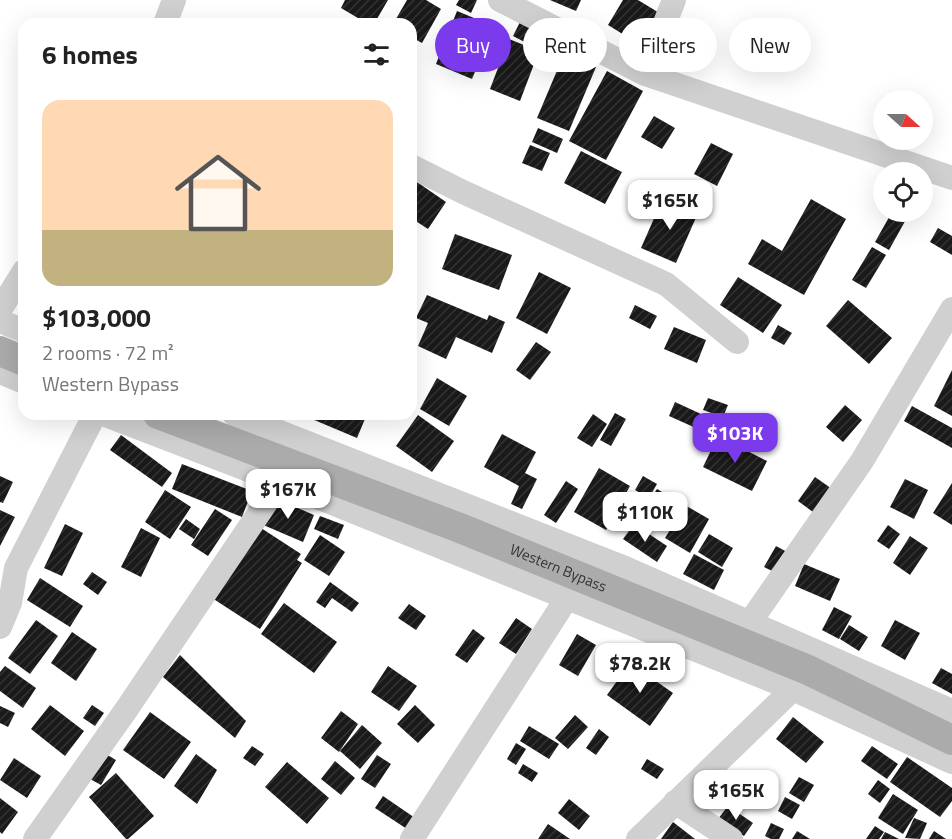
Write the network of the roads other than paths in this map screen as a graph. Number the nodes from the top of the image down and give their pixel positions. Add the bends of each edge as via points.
1 (174, 0) edge
2 (500, 0) edge
3 (674, 0) edge
4 (167, 18) edge
5 (645, 74) junction
6 (417, 169) edge
7 (952, 178) edge
8 (18, 281) edge
9 (952, 309) edge
10 (0, 310) edge
11 (0, 321) edge
12 (18, 328) edge
13 (737, 342) dead end
14 (0, 351) edge
15 (18, 358) edge
16 (0, 372) edge
17 (18, 380) edge
18 (91, 420) edge
19 (119, 420) edge
20 (174, 420) edge
21 (249, 420) edge
22 (280, 482) junction
23 (567, 598) junction
24 (750, 622) junction
25 (0, 627) edge
26 (793, 689) junction
27 (952, 711) edge
28 (952, 740) edge
29 (952, 762) edge
30 (675, 802) junction
31 (35, 839) edge
32 (412, 839) edge
33 (638, 839) edge
34 (731, 839) edge

1 - 4 street
2 - 5 street
3 - 5 street
5 - 7 street
6 - 13 street via 666,284
8 - 10 street
9 - 24 street via 862,461
11 - 12 street
14 - 15 main road
16 - 17 street
18 - 25 street via 16,568 10,603
19 - 22 street
20 - 28 main road, Western Bypass via 460,528 808,670
21 - 24 street via 625,568
22 - 23 street
22 - 31 street
23 - 26 street
23 - 32 street
24 - 27 street
26 - 29 street
26 - 30 street
30 - 33 street
30 - 34 street

